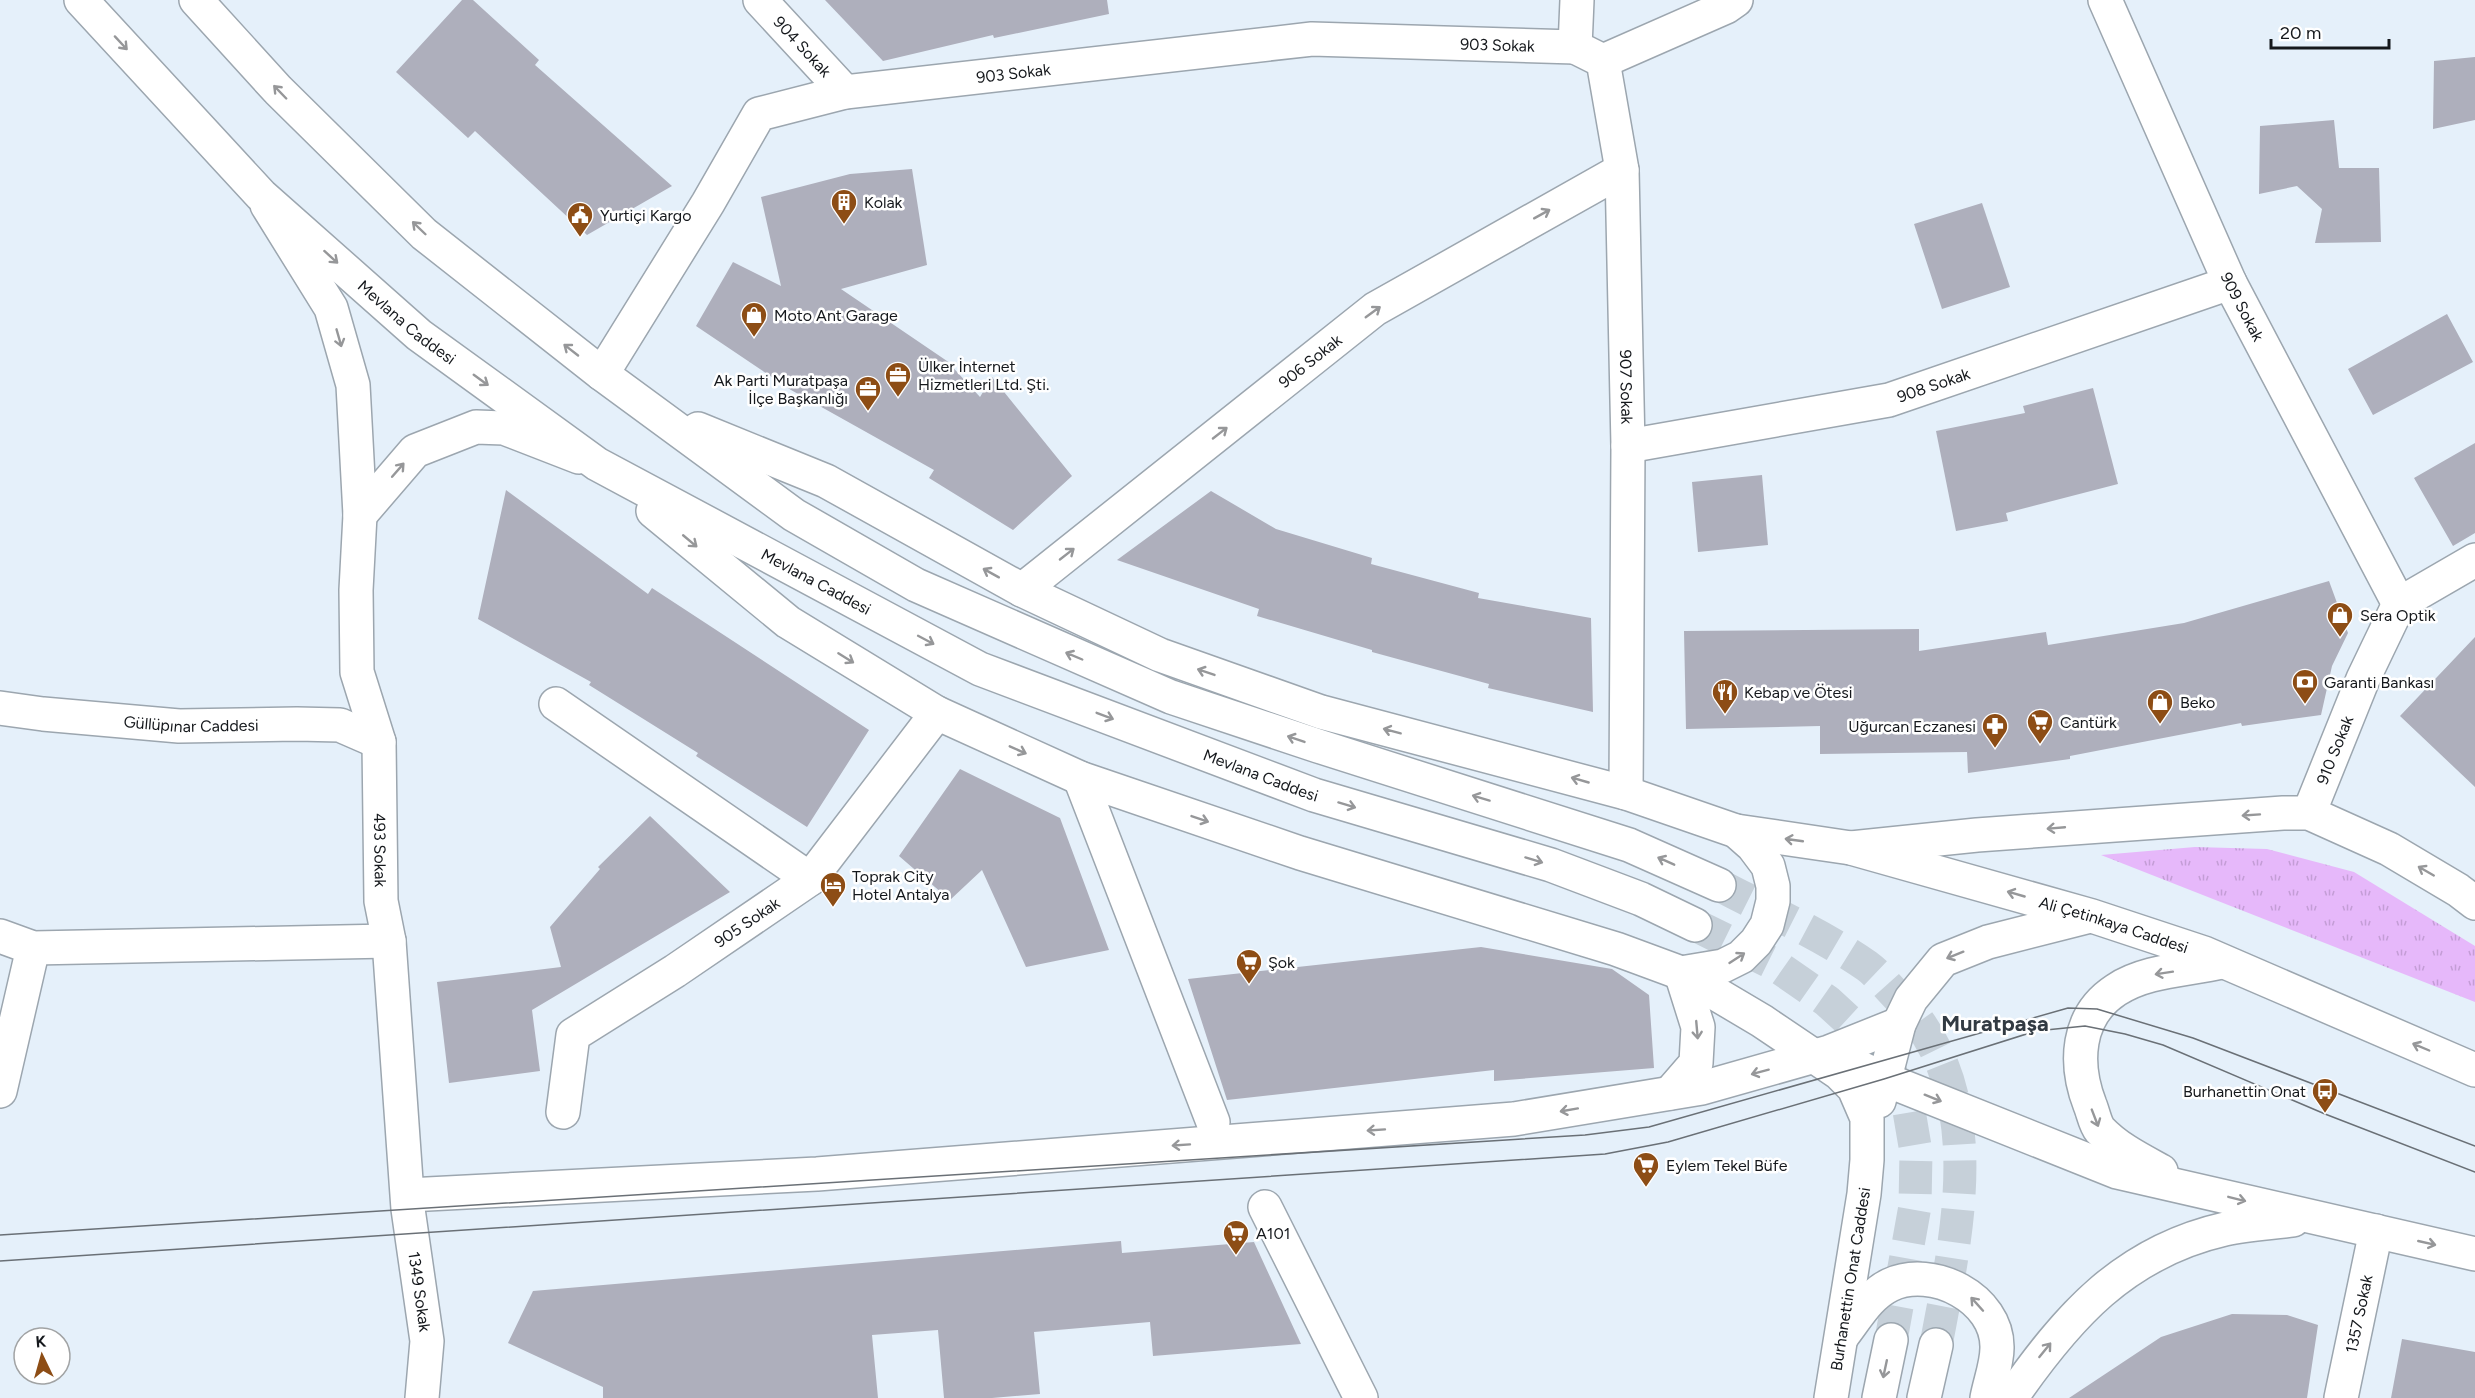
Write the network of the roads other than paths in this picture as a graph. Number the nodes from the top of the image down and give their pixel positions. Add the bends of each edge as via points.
1 (81, 0) edge
2 (196, 0) edge
3 (760, 0) edge
4 (1577, 0) edge
5 (1736, 0) edge
6 (2105, 0) edge
7 (1589, 54) junction
8 (845, 92) junction
9 (1622, 170) junction
10 (261, 195) junction
11 (2230, 283) junction
12 (602, 374) junction
13 (652, 410) junction
14 (1628, 446) junction
15 (597, 464) junction
16 (360, 516) junction
17 (2475, 560) edge
18 (1022, 590) junction
19 (2399, 604) junction
20 (555, 704) dead end
21 (0, 708) edge
22 (937, 713) junction
23 (379, 742) junction
24 (1080, 778) junction
25 (1626, 793) junction
26 (2309, 813) junction
27 (1736, 831) junction
28 (1851, 848) junction
29 (810, 879) junction
30 (1719, 885) tunnel mouth
31 (2475, 903) edge
32 (2092, 916) junction
33 (1695, 925) tunnel mouth
34 (0, 936) edge
35 (389, 941) junction
36 (33, 948) junction
37 (2222, 962) junction
38 (1681, 974) junction
39 (1899, 1024) junction
40 (1823, 1054) junction
41 (2475, 1070) edge
42 (1884, 1079) junction
43 (0, 1091) edge
44 (1670, 1093) junction
45 (563, 1112) dead end
46 (1213, 1122) dead end
47 (1867, 1160) junction
48 (2187, 1186) junction
49 (407, 1191) junction
50 (1265, 1207) dead end
51 (2313, 1217) junction
52 (2376, 1231) junction
53 (2475, 1254) edge
54 (1840, 1339) junction
55 (1891, 1340) tunnel mouth
56 (1936, 1344) tunnel mouth
57 (422, 1398) edge
58 (1361, 1398) edge
59 (1831, 1398) edge
60 (1879, 1398) edge
61 (1924, 1398) edge
62 (1987, 1398) edge
63 (2011, 1398) edge
64 (2341, 1398) edge

1 -> 10 street, Mevlana Caddesi
12 -> 2 street via 424,234 278,90
3 - 8 street, 904 Sokak
4 - 7 street, 907 Sokak
5 - 7 street, 903 Sokak via 1726,7
6 - 11 street, 909 Sokak
7 - 8 street, 903 Sokak via 1312,39
7 - 9 street, 907 Sokak
8 - 12 street, 903 Sokak via 759,114
9 - 14 street, 907 Sokak
18 -> 9 street, 906 Sokak via 1376,309
10 -> 15 street, Mevlana Caddesi via 419,335
10 -> 16 street, 493 Sokak via 331,308 353,385
11 - 14 street, 908 Sokak via 1889,400
11 - 19 street, 909 Sokak
12 - 13 street
18 -> 13 street via 826,481
30 -> 13 street via 1629,845 1171,697 1018,632 916,585 794,514
14 - 25 street, 907 Sokak
16 -> 15 street via 415,451 476,427 504,428
15 -> 22 street via 788,622
15 -> 33 street, Mevlana Caddesi via 980,669 1314,795 1551,865 1641,899
16 - 23 street, 493 Sokak via 357,672
17 - 19 street
25 -> 18 street via 1321,712 1160,655
19 - 26 street, 910 Sokak via 2362,679
20 - 29 street
21 - 23 street, Güllüpınar Caddesi via 179,726 340,725
22 -> 24 street
22 - 29 street, 905 Sokak
23 - 35 street, 493 Sokak via 381,901
24 -> 38 street via 1300,853 1616,950
24 - 46 street
25 - 27 street
26 -> 28 street via 2078,827
31 -> 26 street via 2389,849
28 -> 27 street, Ali Çetinkaya Caddesi
38 -> 27 street via 1724,966 1741,957 1767,925 1773,901 1768,866
32 -> 28 street, Ali Çetinkaya Caddesi
29 - 45 street, 905 Sokak via 573,1035
32 - 37 street, Ali Çetinkaya Caddesi
32 -> 39 street via 1988,942 1943,960 1911,999
34 - 36 street
35 - 36 street
35 - 49 street, 493 Sokak
36 - 43 street
41 -> 37 street, Ali Çetinkaya Caddesi
37 -> 48 street via 2147,976 2115,990 2088,1019 2080,1055 2082,1086 2099,1128 2124,1151
38 - 40 street
38 -> 44 street via 1698,1027 1696,1062
39 - 40 street
39 - 42 street
40 - 42 street
40 -> 44 street via 1702,1088
40 - 47 street via 1854,1088 1867,1118
42 - 47 street
42 -> 48 street via 2117,1172
44 -> 49 street via 1514,1119 817,1174
47 - 54 street, Burhanettin Onat Caddesi
48 -> 51 street
49 - 57 street, 1349 Sokak via 427,1341
50 - 58 street
51 - 52 street
63 -> 51 street via 2072,1318 2128,1268 2176,1245 2225,1229
52 -> 53 street
52 - 64 street, 1357 Sokak
54 - 59 street, Burhanettin Onat Caddesi
62 -> 54 street via 1997,1347 1993,1328 1969,1295 1951,1285 1911,1279 1892,1284 1874,1294
55 -> 60 street
56 - 61 street

